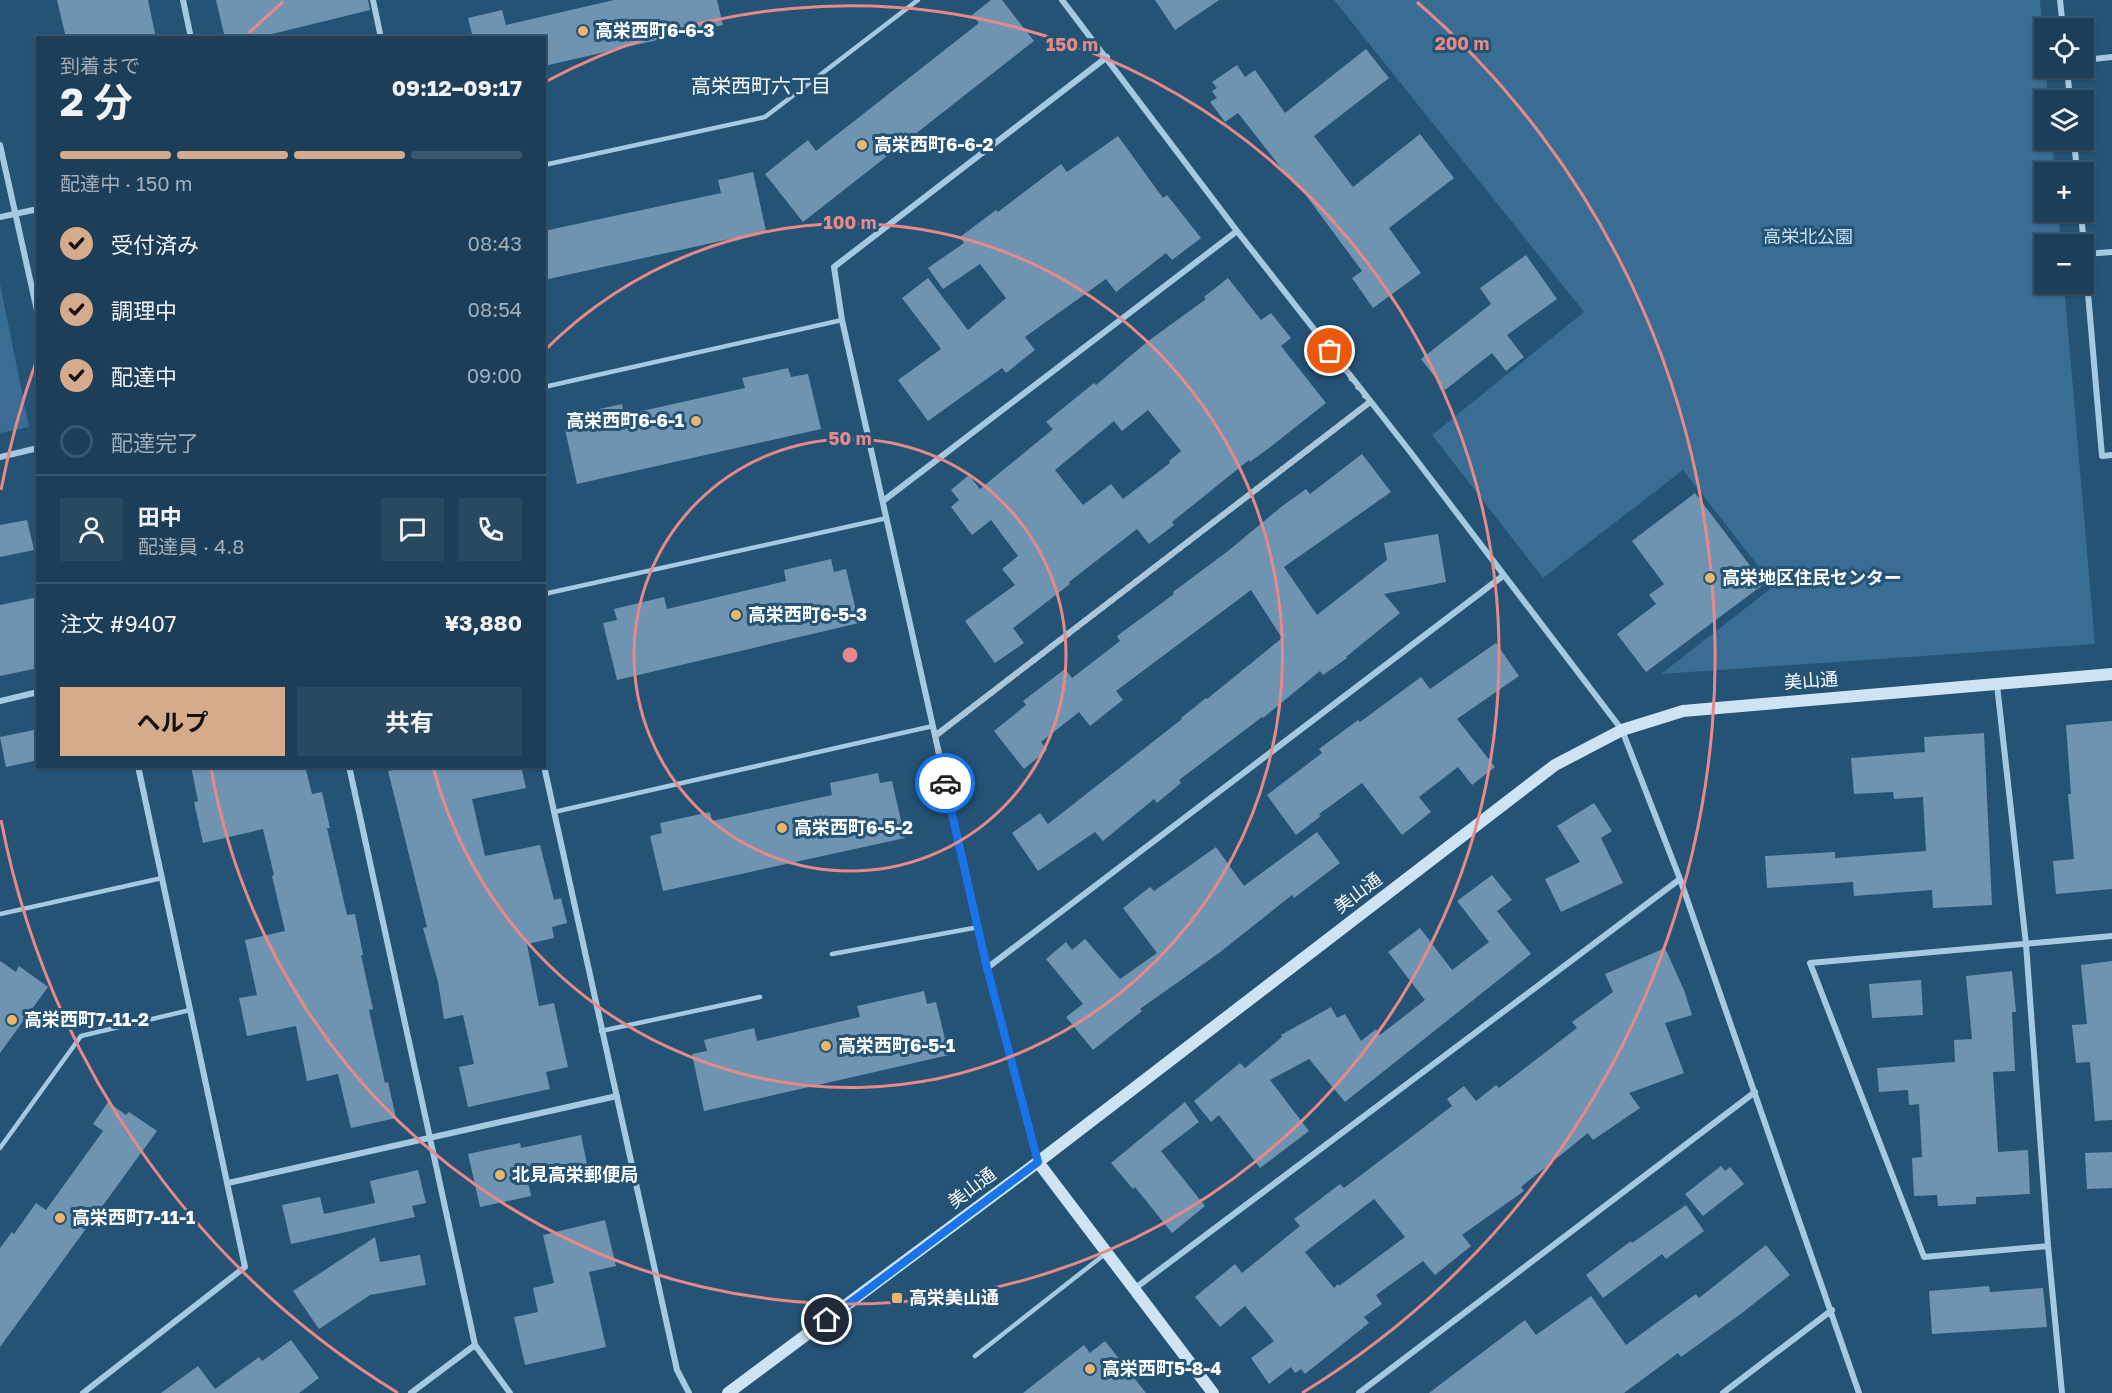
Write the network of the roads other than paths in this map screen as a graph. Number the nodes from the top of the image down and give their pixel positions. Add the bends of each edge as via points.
1 (183, 0) edge
2 (373, 0) edge
3 (918, 0) edge
4 (1062, 0) edge
5 (2060, 0) edge
6 (2062, 18) edge
7 (191, 36) edge
8 (381, 36) edge
9 (1107, 57) junction
10 (2112, 57) edge
11 (2094, 59) edge
12 (0, 145) edge
13 (546, 165) edge
14 (36, 209) edge
15 (16, 214) junction
16 (0, 217) edge
17 (1237, 231) junction
18 (2112, 252) edge
19 (2094, 253) edge
20 (2088, 294) edge
21 (36, 306) edge
22 (842, 320) junction
23 (546, 387) edge
24 (1370, 402) junction
25 (36, 448) edge
26 (2112, 455) edge
27 (0, 457) edge
28 (883, 501) junction
29 (887, 518) junction
30 (1504, 575) junction
31 (546, 594) edge
32 (2112, 674) edge
33 (1997, 685) junction
34 (36, 692) edge
35 (0, 701) edge
36 (933, 726) junction
37 (1622, 730) junction
38 (935, 736) junction
39 (138, 768) edge
40 (349, 768) edge
41 (544, 768) edge
42 (554, 812) junction
43 (162, 878) junction
44 (1680, 879) junction
45 (0, 914) edge
46 (979, 927) junction
47 (2112, 936) edge
48 (2026, 944) junction
49 (832, 954) dead end
50 (987, 968) junction
51 (760, 997) dead end
52 (190, 1010) junction
53 (601, 1031) junction
54 (1755, 1092) junction
55 (617, 1096) junction
56 (429, 1138) junction
57 (0, 1148) edge
58 (1038, 1162) junction
59 (228, 1183) junction
60 (2048, 1246) junction
61 (1107, 1253) junction
62 (1134, 1289) junction
63 (1832, 1311) junction
64 (475, 1345) junction
65 (975, 1356) dead end
66 (83, 1393) edge
67 (411, 1393) edge
68 (510, 1393) edge
69 (689, 1393) edge
70 (728, 1393) edge
71 (1213, 1393) edge
72 (1359, 1393) edge
73 (1723, 1393) edge
74 (1859, 1393) edge
75 (2062, 1393) edge

1 - 7 street
2 - 8 street
3 - 13 lane via 765,117
4 - 9 street
5 - 6 street
9 - 17 street
9 - 22 street via 834,267
10 - 11 street
12 - 15 street
14 - 15 street
15 - 16 street
15 - 21 street
17 - 24 street
17 - 28 street
18 - 19 street
20 - 26 street via 2102,456
22 - 23 lane
22 - 28 street
24 - 30 street
24 - 38 street
25 - 27 street
28 - 29 street
29 - 31 lane
29 - 36 street
30 - 37 street
30 - 50 street
32 - 33 street, 美山通
33 - 37 street, 美山通 via 1683,711
33 - 48 street
34 - 35 street
36 - 38 street
36 - 42 lane
37 - 44 street
37 - 58 street, 美山通 via 1555,765
38 - 46 street
39 - 43 street
40 - 56 street
41 - 42 street
42 - 53 street
43 - 45 lane
43 - 52 street
44 - 54 street
44 - 62 street
46 - 49 lane
46 - 50 street
47 - 48 street
48 - 60 street
48 - 60 street via 1810,963 1924,1257
50 - 58 street
51 - 53 lane
52 - 57 lane via 81,1036
52 - 59 street
53 - 55 street
54 - 63 street
54 - 72 street
55 - 56 street
55 - 69 street via 677,1370
56 - 59 street
56 - 64 street
58 - 61 street
58 - 70 street, 美山通
59 - 66 street via 245,1267
60 - 75 street
61 - 62 street
61 - 65 lane
62 - 71 street
63 - 73 street
63 - 74 street
64 - 67 street
64 - 68 street

